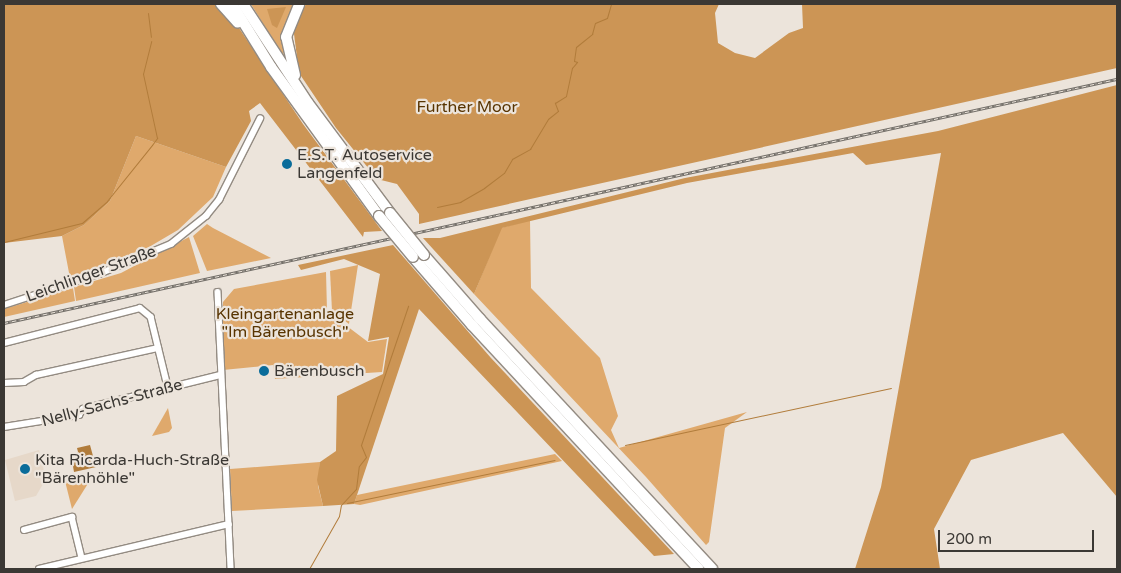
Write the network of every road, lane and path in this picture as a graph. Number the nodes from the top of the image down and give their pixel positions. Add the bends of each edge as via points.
1 (221, 4) edge
2 (232, 4) edge
3 (243, 4) edge
4 (299, 4) edge
5 (271, 67) junction
6 (308, 103) junction
7 (260, 119) dead end
8 (218, 292) dead end
9 (4, 305) edge
10 (4, 343) edge
11 (158, 348) junction
12 (220, 375) junction
13 (4, 383) edge
14 (168, 387) junction
15 (4, 428) edge
16 (229, 524) junction
17 (24, 530) dead end
18 (82, 558) junction
19 (706, 568) edge
20 (40, 569) edge
21 (231, 569) edge

1 - 5 highway
2 - 5 highway
3 - 6 highway
4 - 6 highway via 288,28 286,48
5 - 19 highway, bridge via 379,216 479,332 674,542
6 - 19 highway, bridge via 424,255 480,320 685,539
7 - 9 street, Leichlinger Straße via 218,200 188,232 148,256
8 - 12 street
10 - 11 street via 140,308 151,317
11 - 13 street via 42,374 24,382
11 - 14 street
12 - 14 street, Nelly-Sachs-Straße
12 - 16 street
14 - 15 street, Nelly-Sachs-Straße via 83,408 79,415
16 - 18 street
16 - 21 street
17 - 18 street via 72,517
18 - 20 street

